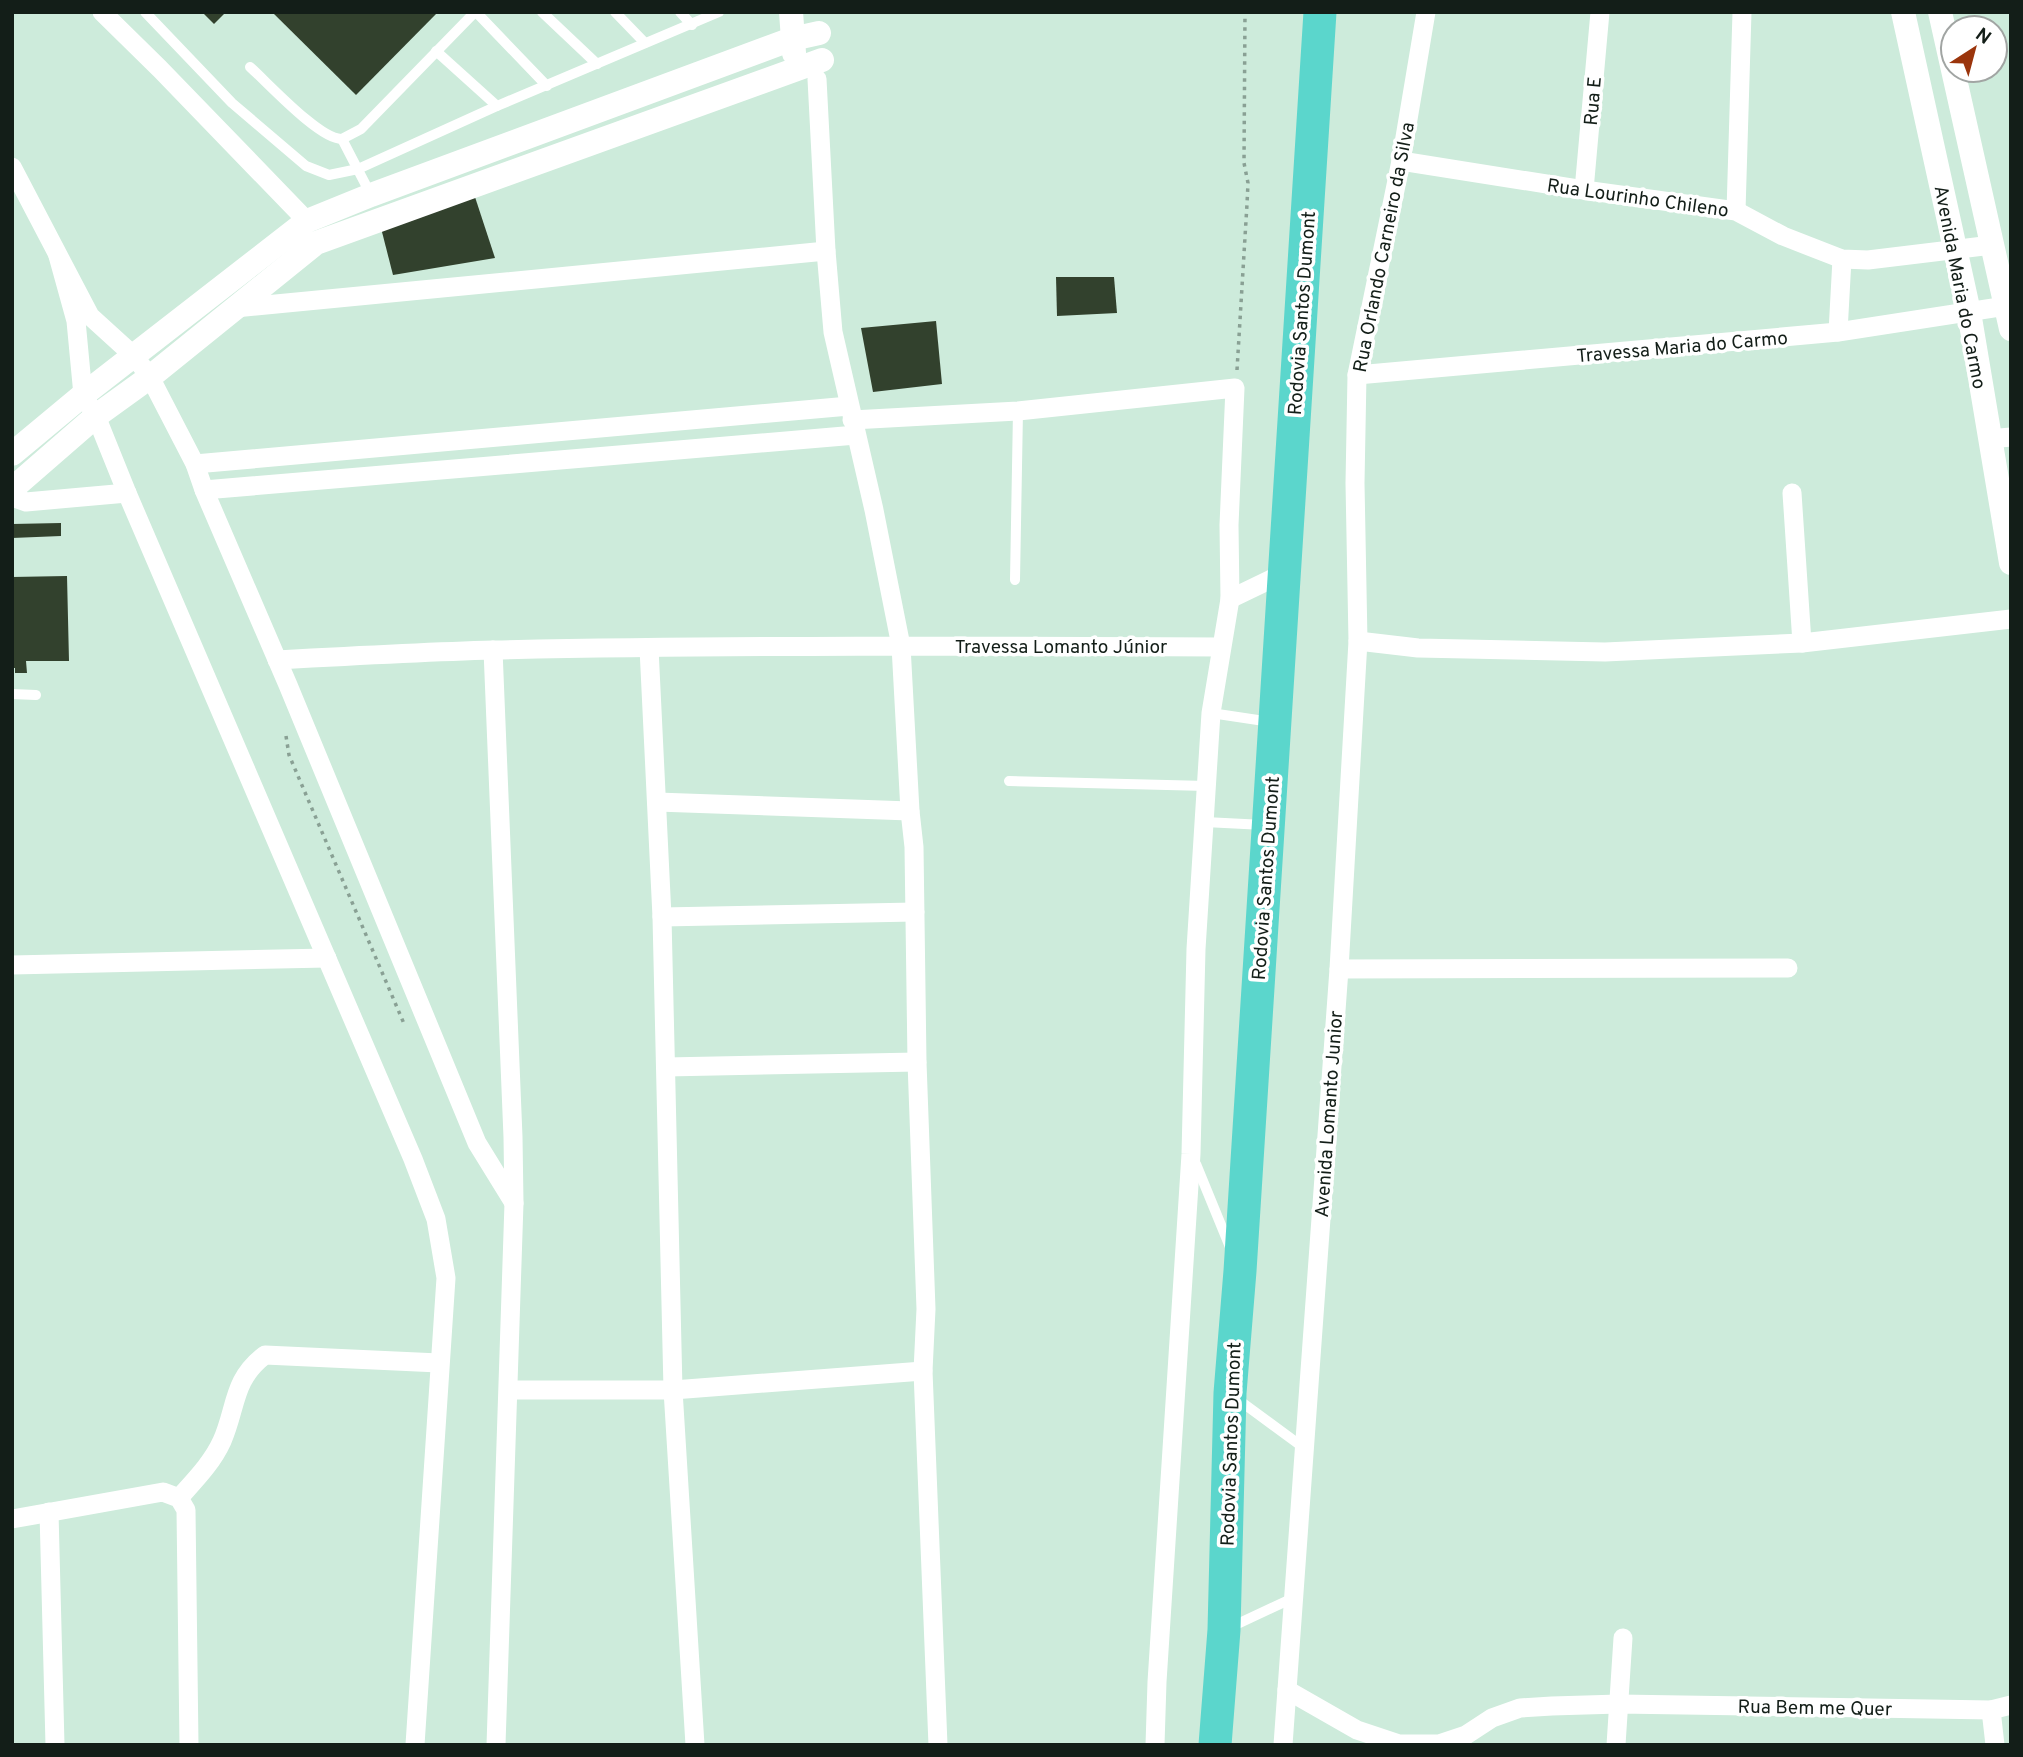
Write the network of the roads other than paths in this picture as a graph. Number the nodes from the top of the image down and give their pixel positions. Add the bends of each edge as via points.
1 (102, 12) edge
2 (145, 12) edge
3 (476, 12) edge
4 (542, 12) edge
5 (615, 12) edge
6 (680, 12) edge
7 (719, 12) edge
8 (791, 12) edge
9 (1320, 12) edge
10 (1426, 12) edge
11 (1600, 12) edge
12 (1742, 12) edge
13 (1903, 12) edge
14 (1940, 12) edge
15 (819, 23) edge
16 (692, 25) junction
17 (792, 39) junction
18 (645, 43) junction
19 (436, 51) junction
20 (597, 64) junction
21 (250, 66) dead end
22 (812, 69) junction
23 (547, 86) junction
24 (497, 106) junction
25 (342, 139) junction
26 (1401, 161) junction
27 (12, 167) edge
28 (358, 169) junction
29 (1584, 190) junction
30 (371, 195) junction
31 (1736, 211) junction
32 (381, 220) junction
33 (312, 232) junction
34 (1992, 245) junction
35 (826, 251) junction
36 (1956, 251) junction
37 (58, 256) junction
38 (1842, 258) junction
39 (235, 308) junction
40 (1969, 312) junction
41 (2008, 318) edge
42 (1838, 332) junction
43 (134, 356) junction
44 (1357, 375) junction
45 (150, 377) junction
46 (83, 395) junction
47 (1018, 411) junction
48 (96, 416) junction
49 (853, 421) junction
50 (2000, 438) edge
51 (12, 454) edge
52 (195, 464) junction
53 (1355, 484) joint
54 (12, 489) edge
55 (204, 490) junction
56 (127, 493) junction
57 (1792, 493) dead end
58 (12, 497) edge
59 (2011, 563) edge
60 (1284, 573) junction
61 (1015, 580) dead end
62 (1230, 599) junction
63 (2011, 619) edge
64 (1358, 641) junction
65 (1802, 643) junction
66 (901, 646) junction
67 (1221, 647) junction
68 (649, 648) junction
69 (493, 650) junction
70 (277, 660) junction
71 (12, 694) edge
72 (36, 695) dead end
73 (1211, 713) junction
74 (1275, 723) junction
75 (1009, 781) dead end
76 (1208, 786) junction
77 (657, 802) junction
78 (909, 811) junction
79 (1205, 822) junction
80 (1268, 825) junction
81 (915, 912) junction
82 (662, 918) junction
83 (327, 958) junction
84 (12, 965) edge
85 (1788, 968) dead end
86 (1339, 969) junction
87 (916, 1062) junction
88 (666, 1067) junction
89 (1191, 1154) junction
90 (514, 1203) junction
91 (1240, 1271) junction
92 (439, 1363) junction
93 (923, 1371) junction
94 (509, 1390) junction
95 (673, 1390) junction
96 (1230, 1393) junction
97 (1304, 1448) junction
98 (179, 1498) junction
99 (49, 1512) junction
100 (12, 1519) edge
101 (1293, 1598) junction
102 (1224, 1630) junction
103 (1623, 1638) dead end
104 (1287, 1690) junction
105 (1619, 1704) junction
106 (2011, 1705) edge
107 (1991, 1710) junction
108 (55, 1745) edge
109 (189, 1745) edge
110 (415, 1745) edge
111 (496, 1745) edge
112 (695, 1745) edge
113 (938, 1745) edge
114 (1155, 1745) edge
115 (1215, 1745) edge
116 (1283, 1745) edge
117 (1616, 1745) edge
118 (1995, 1745) edge

1 - 33 street
2 - 28 lane via 232,103 306,166 329,175
3 - 19 lane
3 - 23 lane
4 - 20 lane
5 - 18 lane
6 - 16 lane
7 - 16 lane
8 - 17 street
9 - 60 highway, Rodovia Santos Dumont
10 - 26 street, Rua Orlando Carneiro da Silva
11 - 29 street, Rua E
12 - 31 street
13 - 36 street, Avenida Maria do Carmo
14 - 34 street, Avenida Maria do Carmo
15 - 17 street
15 - 22 street
16 - 18 lane
17 - 22 street
17 - 30 street
18 - 20 lane
19 - 24 lane
19 - 25 lane via 361,128
20 - 23 lane
21 - 25 lane via 308,121 333,140
22 - 32 street
22 - 35 street
23 - 24 lane
24 - 28 lane
25 - 28 lane
26 - 29 street, Rua Lourinho Chileno
26 - 44 street, Rua Orlando Carneiro da Silva
27 - 37 street
28 - 30 lane
29 - 31 street, Rua Lourinho Chileno
30 - 32 street
30 - 33 street
31 - 38 street, Rua Lourinho Chileno via 1783,236
32 - 33 street
33 - 39 street
33 - 43 street
34 - 36 street, Rua Lourinho Chileno
34 - 41 street, Avenida Maria do Carmo
35 - 39 street
35 - 49 street via 833,331
36 - 38 street, Rua Lourinho Chileno via 1868,260
36 - 40 street, Avenida Maria do Carmo
37 - 43 street via 90,316
37 - 46 street via 76,321
38 - 42 street
39 - 45 street
40 - 41 street, Travessa Maria do Carmo
40 - 42 street, Travessa Maria do Carmo
40 - 50 street, Avenida Maria do Carmo
42 - 44 street, Travessa Maria do Carmo
43 - 45 street
43 - 46 street
44 - 53 street, Rua Orlando Carneiro da Silva
45 - 48 street
45 - 52 street
46 - 48 street
46 - 51 street
47 - 49 street
47 - 61 lane
47 - 62 street via 1236,388
48 - 54 street
48 - 56 street
49 - 52 street
49 - 55 street
49 - 66 street
50 - 59 street, Avenida Maria do Carmo
52 - 55 street
53 - 64 street, Avenida Lomanto Junior
55 - 70 street
56 - 58 street via 26,502
56 - 83 street
57 - 65 street
60 - 62 street
60 - 74 highway, Rodovia Santos Dumont
62 - 67 street
63 - 65 street
64 - 65 street via 1418,648 1605,652
64 - 86 street, Avenida Lomanto Junior
66 - 67 street, Travessa Lomanto Júnior
66 - 68 street, Travessa Lomanto Júnior
66 - 78 street
67 - 73 street
68 - 69 street, Travessa Lomanto Júnior
68 - 77 street
69 - 70 street, Travessa Lomanto Júnior
69 - 90 street
70 - 90 street via 477,1143
71 - 72 lane
73 - 74 lane
73 - 76 street
74 - 80 highway, Rodovia Santos Dumont
75 - 76 lane
76 - 79 street
77 - 78 street
77 - 82 street
78 - 81 street
79 - 80 lane
79 - 89 street via 1196,949
80 - 91 highway, Rodovia Santos Dumont
81 - 82 street
81 - 87 street
82 - 88 street
83 - 84 street
83 - 92 street via 436,1219 446,1278
85 - 86 street
86 - 97 street, Avenida Lomanto Junior
87 - 88 street
87 - 93 street via 926,1309
88 - 95 street
89 - 91 lane
89 - 114 street
90 - 94 street
91 - 96 highway, Rodovia Santos Dumont
92 - 98 street via 265,1355 240,1382 222,1441 208,1465
92 - 110 street
93 - 95 street
93 - 113 street
94 - 95 street
94 - 111 street
95 - 112 street
96 - 97 lane
96 - 102 highway, Rodovia Santos Dumont
97 - 101 street, Avenida Lomanto Junior
98 - 99 street via 163,1492
98 - 109 street via 186,1510
99 - 100 street
99 - 108 street
101 - 102 lane
101 - 104 street, Avenida Lomanto Junior
102 - 115 highway, Rodovia Santos Dumont
103 - 105 street
104 - 105 street, Rua Bem me Quer via 1357,1731 1399,1744 1439,1744 1520,1708
104 - 116 street, Avenida Lomanto Junior
105 - 107 street, Rua Bem me Quer
105 - 117 street
106 - 107 street, Rua Bem me Quer
107 - 118 street

